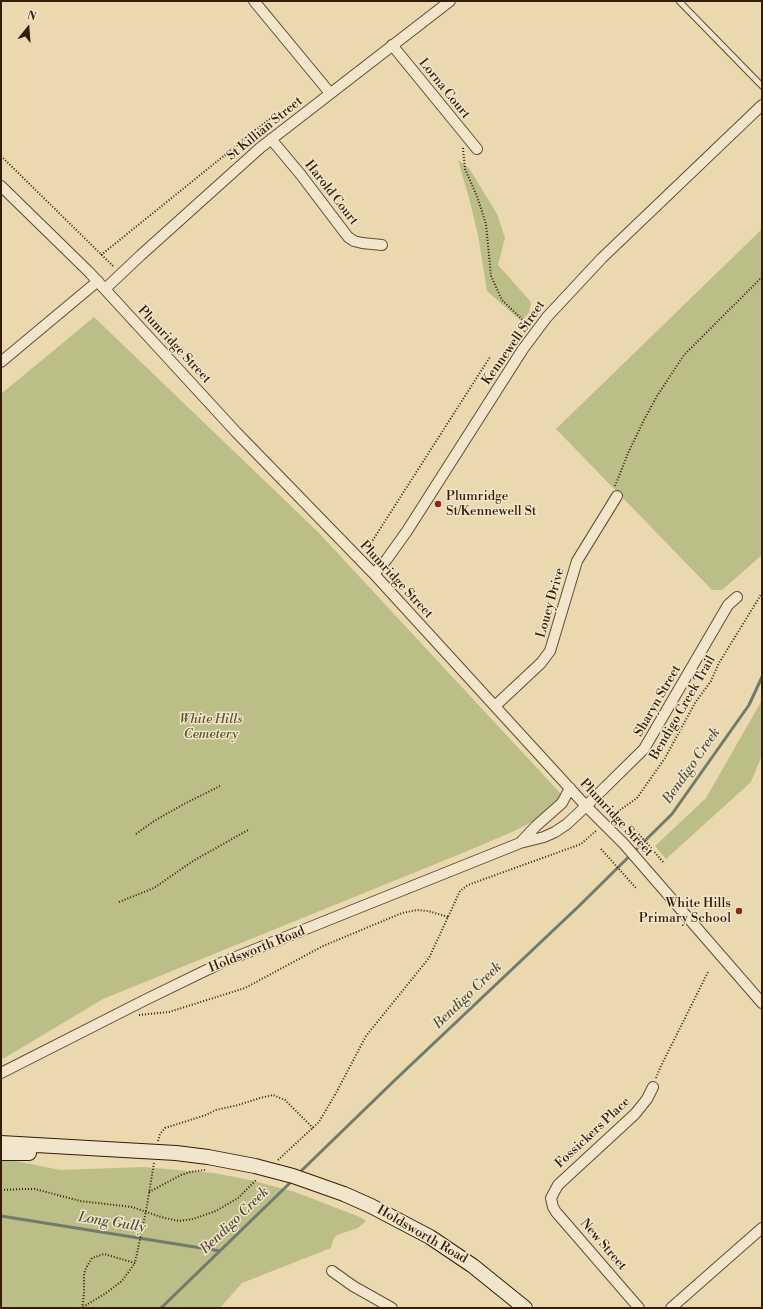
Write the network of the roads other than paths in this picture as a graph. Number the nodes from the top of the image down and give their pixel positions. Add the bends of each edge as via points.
1 (254, 1) edge
2 (450, 1) edge
3 (679, 1) edge
4 (392, 45) junction
5 (762, 86) edge
6 (330, 93) junction
7 (762, 105) edge
8 (271, 139) junction
9 (477, 149) dead end
10 (1, 186) edge
11 (382, 245) dead end
12 (98, 281) junction
13 (105, 289) junction
14 (1, 362) edge
15 (616, 493) road end
16 (374, 574) junction
17 (737, 598) dead end
18 (495, 706) junction
19 (570, 788) junction
20 (586, 806) junction
21 (520, 843) junction
22 (762, 1003) edge
23 (1, 1073) edge
24 (653, 1087) road end
25 (1, 1143) edge
26 (120, 1149) junction
27 (1, 1153) edge
28 (551, 1198) joint
29 (762, 1228) edge
30 (332, 1271) dead end
31 (392, 1308) edge
32 (525, 1308) edge
33 (640, 1308) edge
34 (671, 1308) edge

1 - 6 street
2 - 4 street, St Killian Street
3 - 5 lane
4 - 6 street, St Killian Street
4 - 9 street, Lorna Court
6 - 8 street, St Killian Street
7 - 16 street, Kennewell Street via 602,258 536,331 407,532
8 - 11 street, Harold Court via 348,237 362,243
8 - 13 street, St Killian Street
10 - 12 street, Plumridge Street
12 - 13 street, Plumridge Street
12 - 14 street
13 - 16 street, Plumridge Street via 236,432
15 - 18 street, Louey Drive via 577,561 550,651 541,663
16 - 18 street, Plumridge Street
17 - 20 street, Sharyn Street via 728,605 647,744
18 - 19 street, Plumridge Street
19 - 20 street, Plumridge Street
19 - 21 street, Holdsworth Road via 562,803
20 - 21 street, Holdsworth Road via 555,832
20 - 22 street, Plumridge Street via 644,866
21 - 23 street, Holdsworth Road via 221,963
24 - 28 street, Fossickers Place via 635,1114 558,1185
25 - 26 main road, Holdsworth Road
26 - 27 main road, Holdsworth Road
26 - 32 main road, Holdsworth Road, bridge via 194,1155 293,1176 344,1194 394,1217 435,1240 478,1269
28 - 33 street, New Street via 556,1212
29 - 34 street
30 - 31 street

